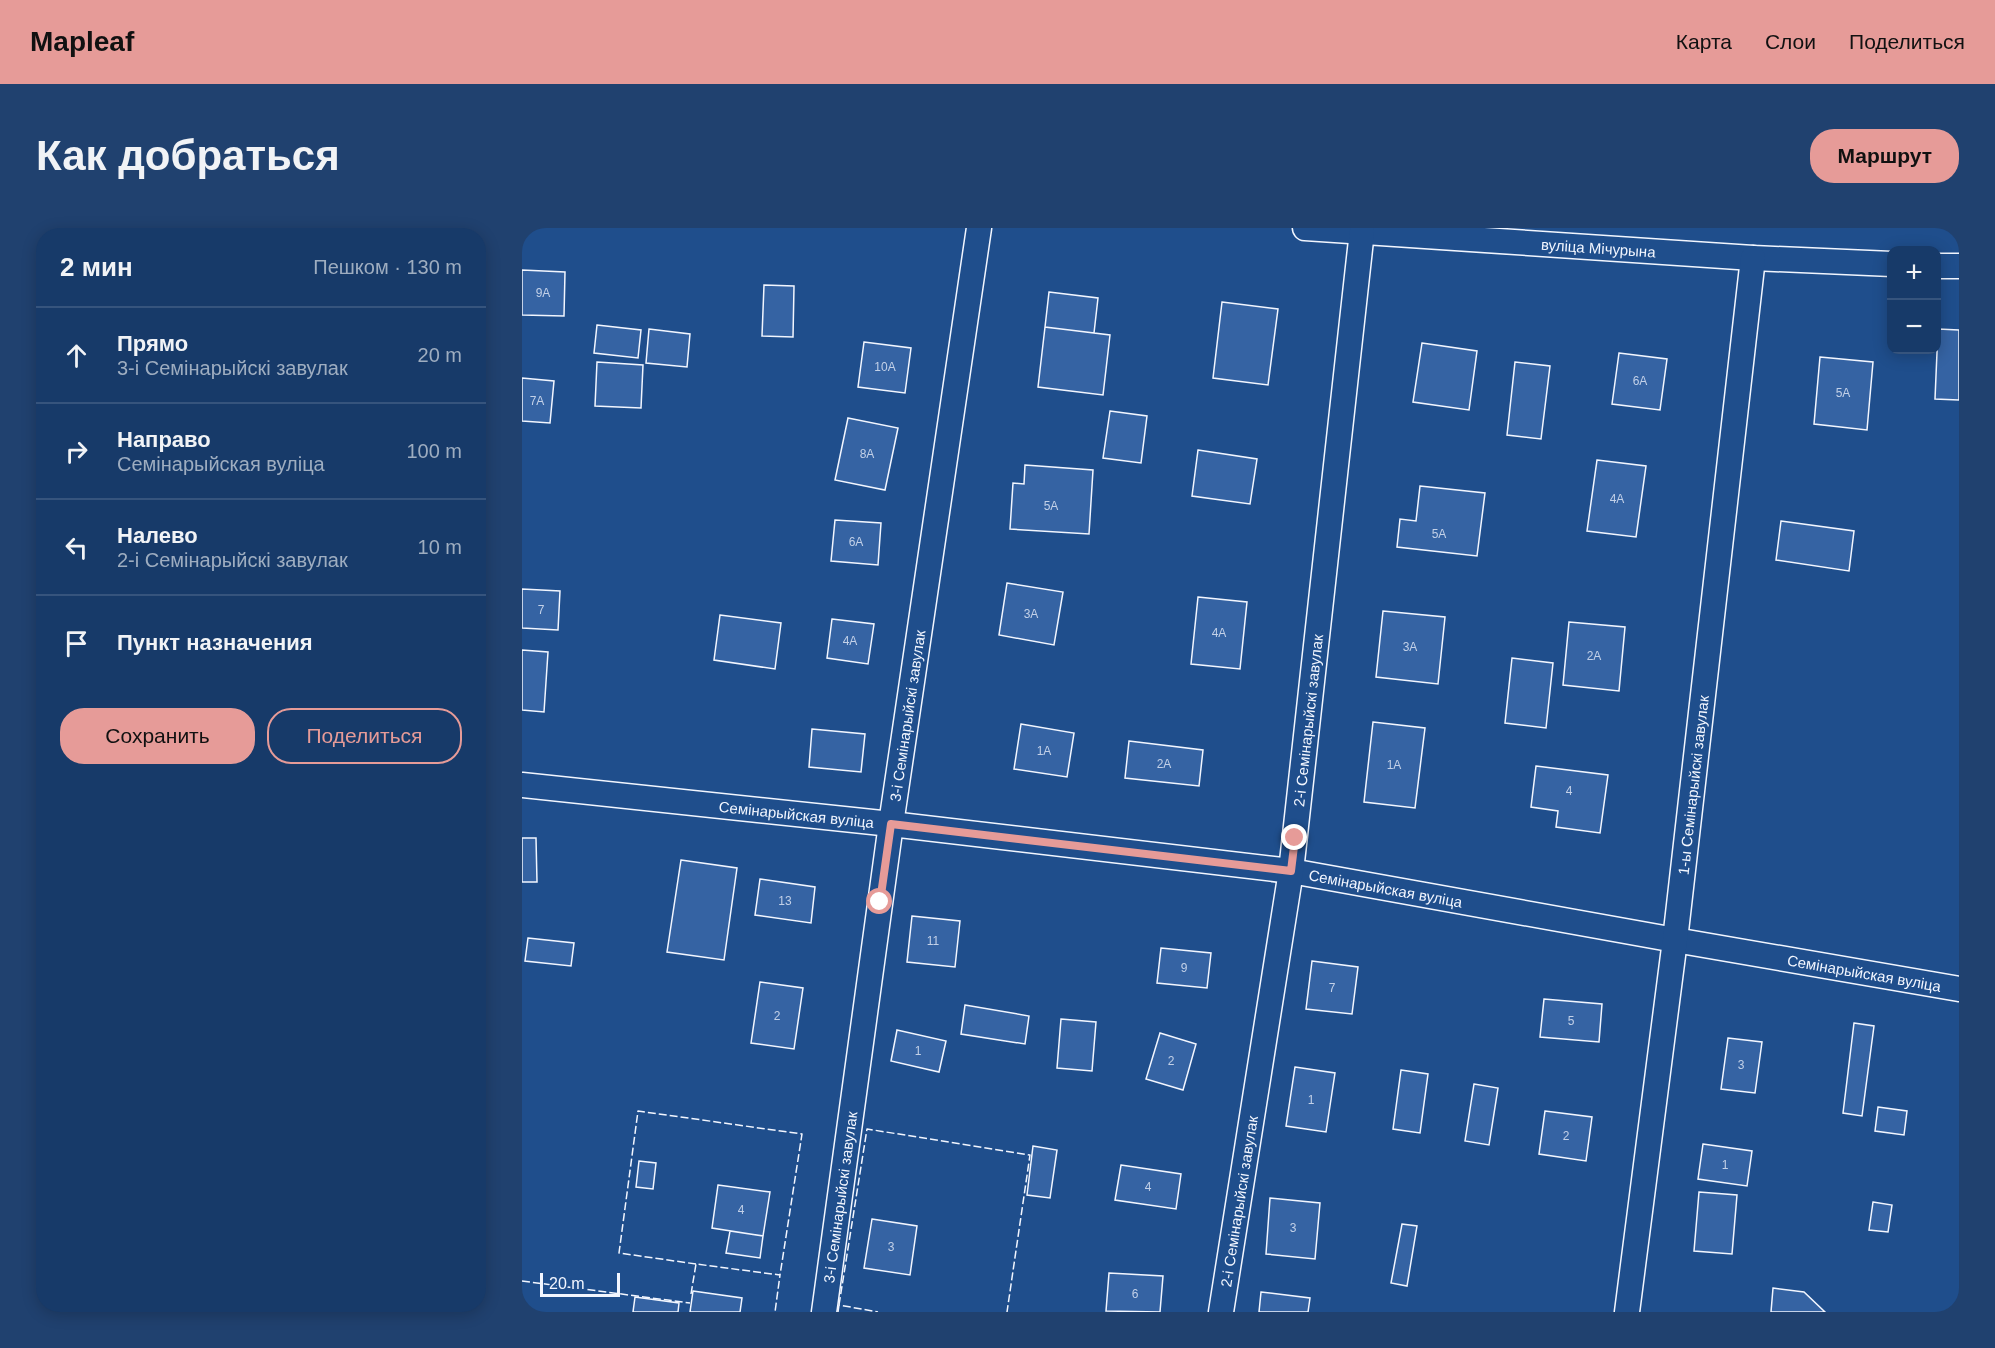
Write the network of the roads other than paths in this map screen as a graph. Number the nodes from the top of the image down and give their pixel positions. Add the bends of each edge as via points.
1 (980, 228) edge
2 (1305, 228) edge
3 (1362, 231) junction
4 (1753, 258) junction
5 (1887, 264) edge
6 (1941, 266) edge
7 (1959, 267) edge
8 (522, 785) edge
9 (891, 824) junction
10 (1291, 871) junction
11 (1675, 940) junction
12 (1959, 989) edge
13 (824, 1312) edge
14 (1221, 1312) edge
15 (1627, 1312) edge

1 - 9 street, 3-і Семінарыйскі завулак
2 - 3 street, вуліца Мічурына
3 - 4 street, вуліца Мічурына
3 - 10 street, 2-і Семінарыйскі завулак
4 - 5 street, вуліца Мічурына
4 - 11 street, 1-ы Семінарыйскі завулак
6 - 7 street
8 - 9 street, Семінарыйская вуліца
9 - 10 street, Семінарыйская вуліца
9 - 13 street, 3-і Семінарыйскі завулак
10 - 11 street, Семінарыйская вуліца
10 - 14 street, 2-і Семінарыйскі завулак
11 - 12 street, Семінарыйская вуліца
11 - 15 street, 1-ы Семінарыйскі завулак

